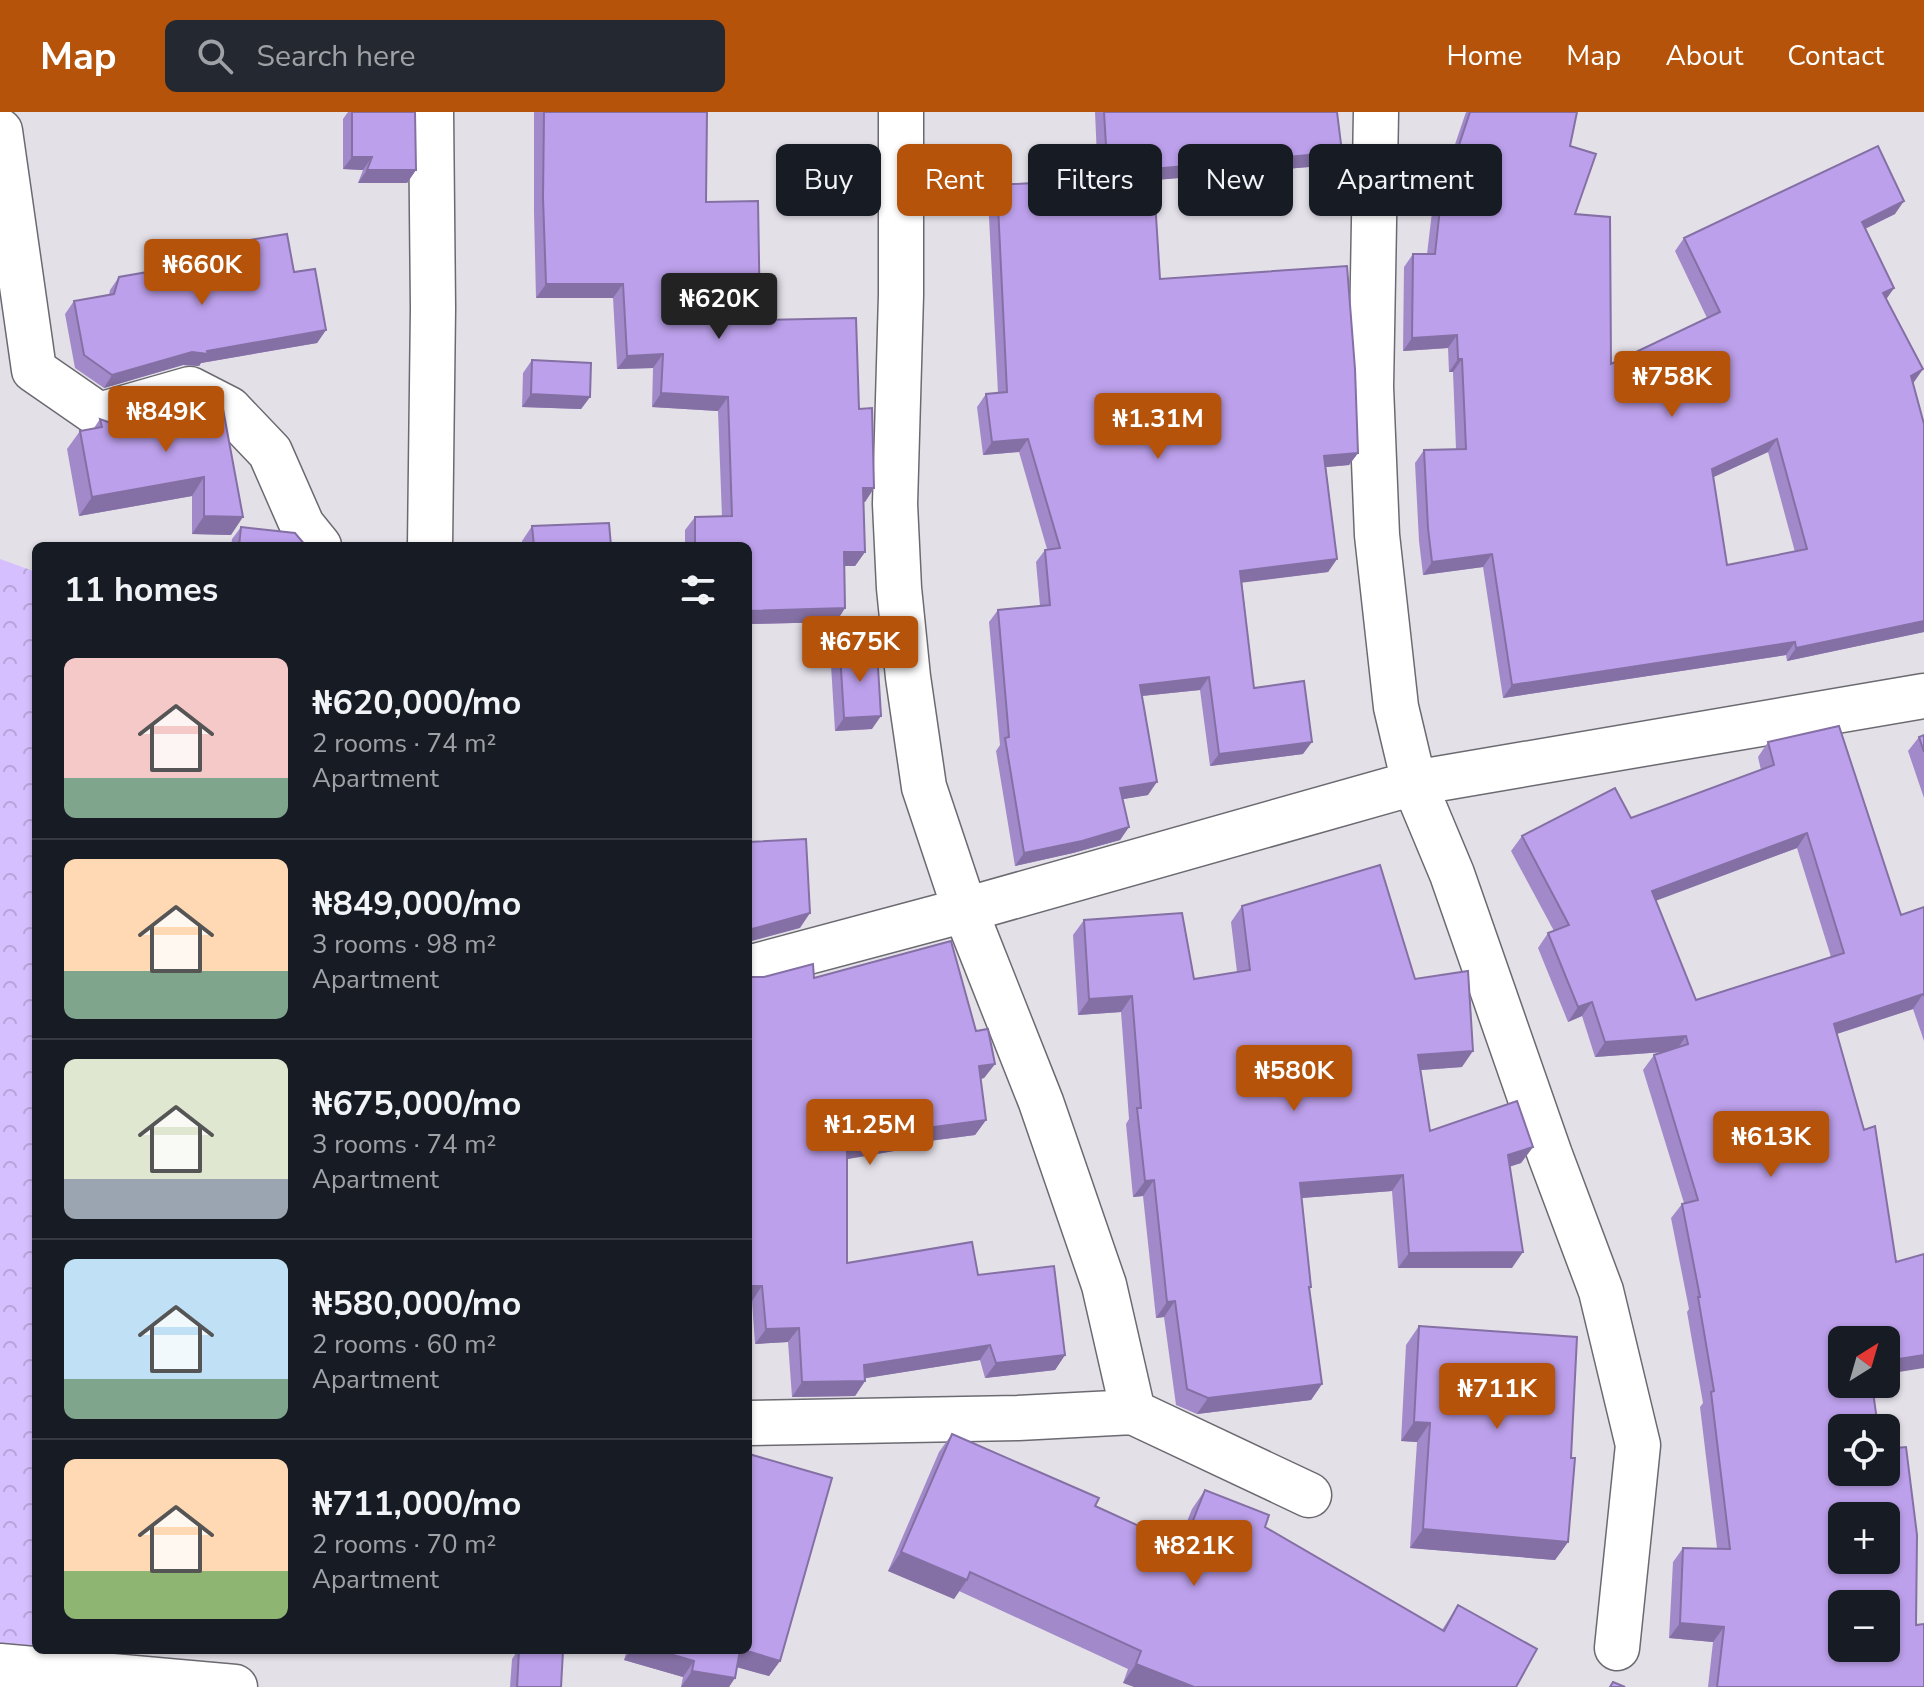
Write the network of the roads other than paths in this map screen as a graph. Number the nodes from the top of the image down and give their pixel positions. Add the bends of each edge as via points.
1 (431, 112) edge
2 (901, 112) edge
3 (1376, 112) edge
4 (0, 131) edge
5 (316, 542) edge
6 (430, 542) edge
7 (1924, 696) edge
8 (1414, 783) junction
9 (965, 910) junction
10 (752, 967) edge
11 (1133, 1412) junction
12 (752, 1423) edge
13 (1309, 1495) dead end
14 (1617, 1648) dead end
15 (0, 1666) edge
16 (235, 1687) edge

1 - 6 street
2 - 9 street via 895,504 899,588 924,787
3 - 8 street via 1371,387 1377,535 1396,707
4 - 5 street via 34,370 99,415 190,389 229,409 270,452 302,525
7 - 8 street
8 - 9 street
8 - 14 street via 1452,874 1601,1291 1638,1445
9 - 10 street
9 - 11 street via 1041,1102 1104,1285
11 - 12 street
11 - 13 street
15 - 16 street

